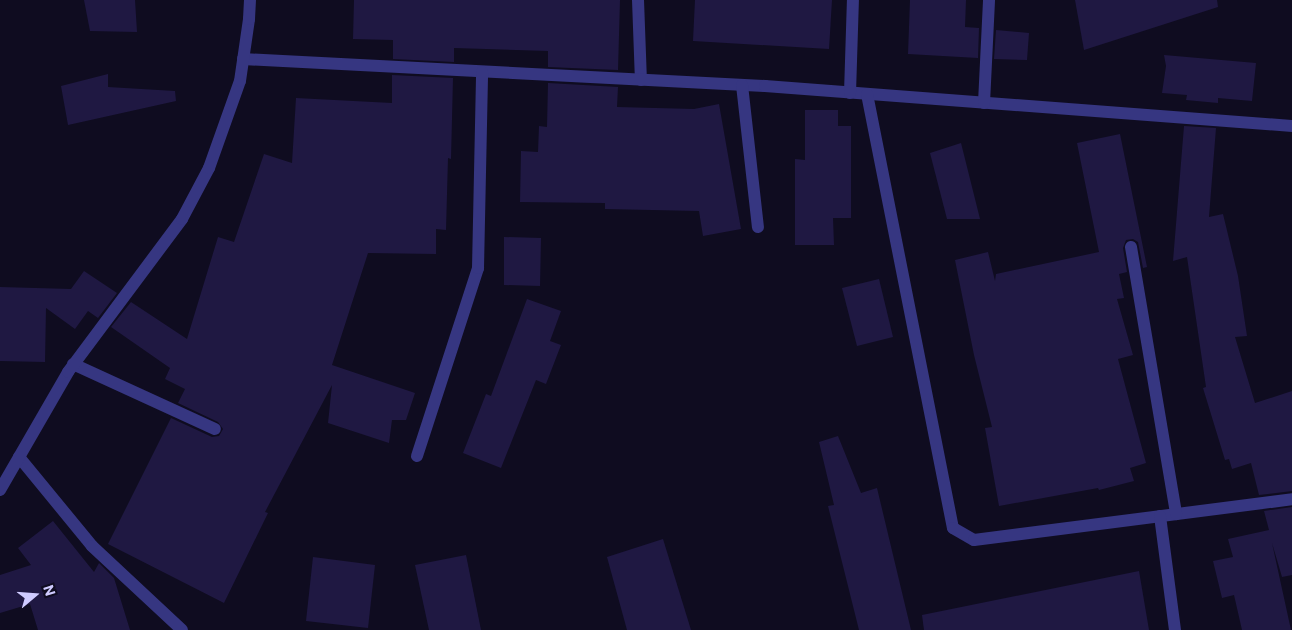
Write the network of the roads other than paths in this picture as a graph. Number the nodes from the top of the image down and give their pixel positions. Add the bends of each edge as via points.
1 (250, 0) edge
2 (638, 0) edge
3 (853, 0) edge
4 (989, 0) edge
5 (243, 60) junction
6 (482, 72) junction
7 (641, 80) junction
8 (742, 85) junction
9 (850, 93) junction
10 (867, 94) junction
11 (984, 103) junction
12 (1292, 126) edge
13 (758, 227) dead end
14 (1131, 247) dead end
15 (73, 364) junction
16 (215, 429) dead end
17 (417, 456) dead end
18 (19, 457) junction
19 (0, 490) edge
20 (1292, 499) edge
21 (1176, 514) junction
22 (1160, 516) junction
23 (182, 630) edge
24 (1175, 630) edge

1 - 5 street
2 - 7 street
3 - 9 street
4 - 11 street
5 - 6 street
5 - 15 street via 240,81 209,168 182,219
6 - 7 street
6 - 17 street via 478,268
7 - 8 street
8 - 9 street
8 - 13 street
9 - 10 street
10 - 11 street
10 - 22 street via 953,528 974,540
11 - 12 street
14 - 21 street
15 - 16 street
15 - 18 street
18 - 19 street
18 - 23 street via 92,546
20 - 21 street
21 - 22 street
22 - 24 street

